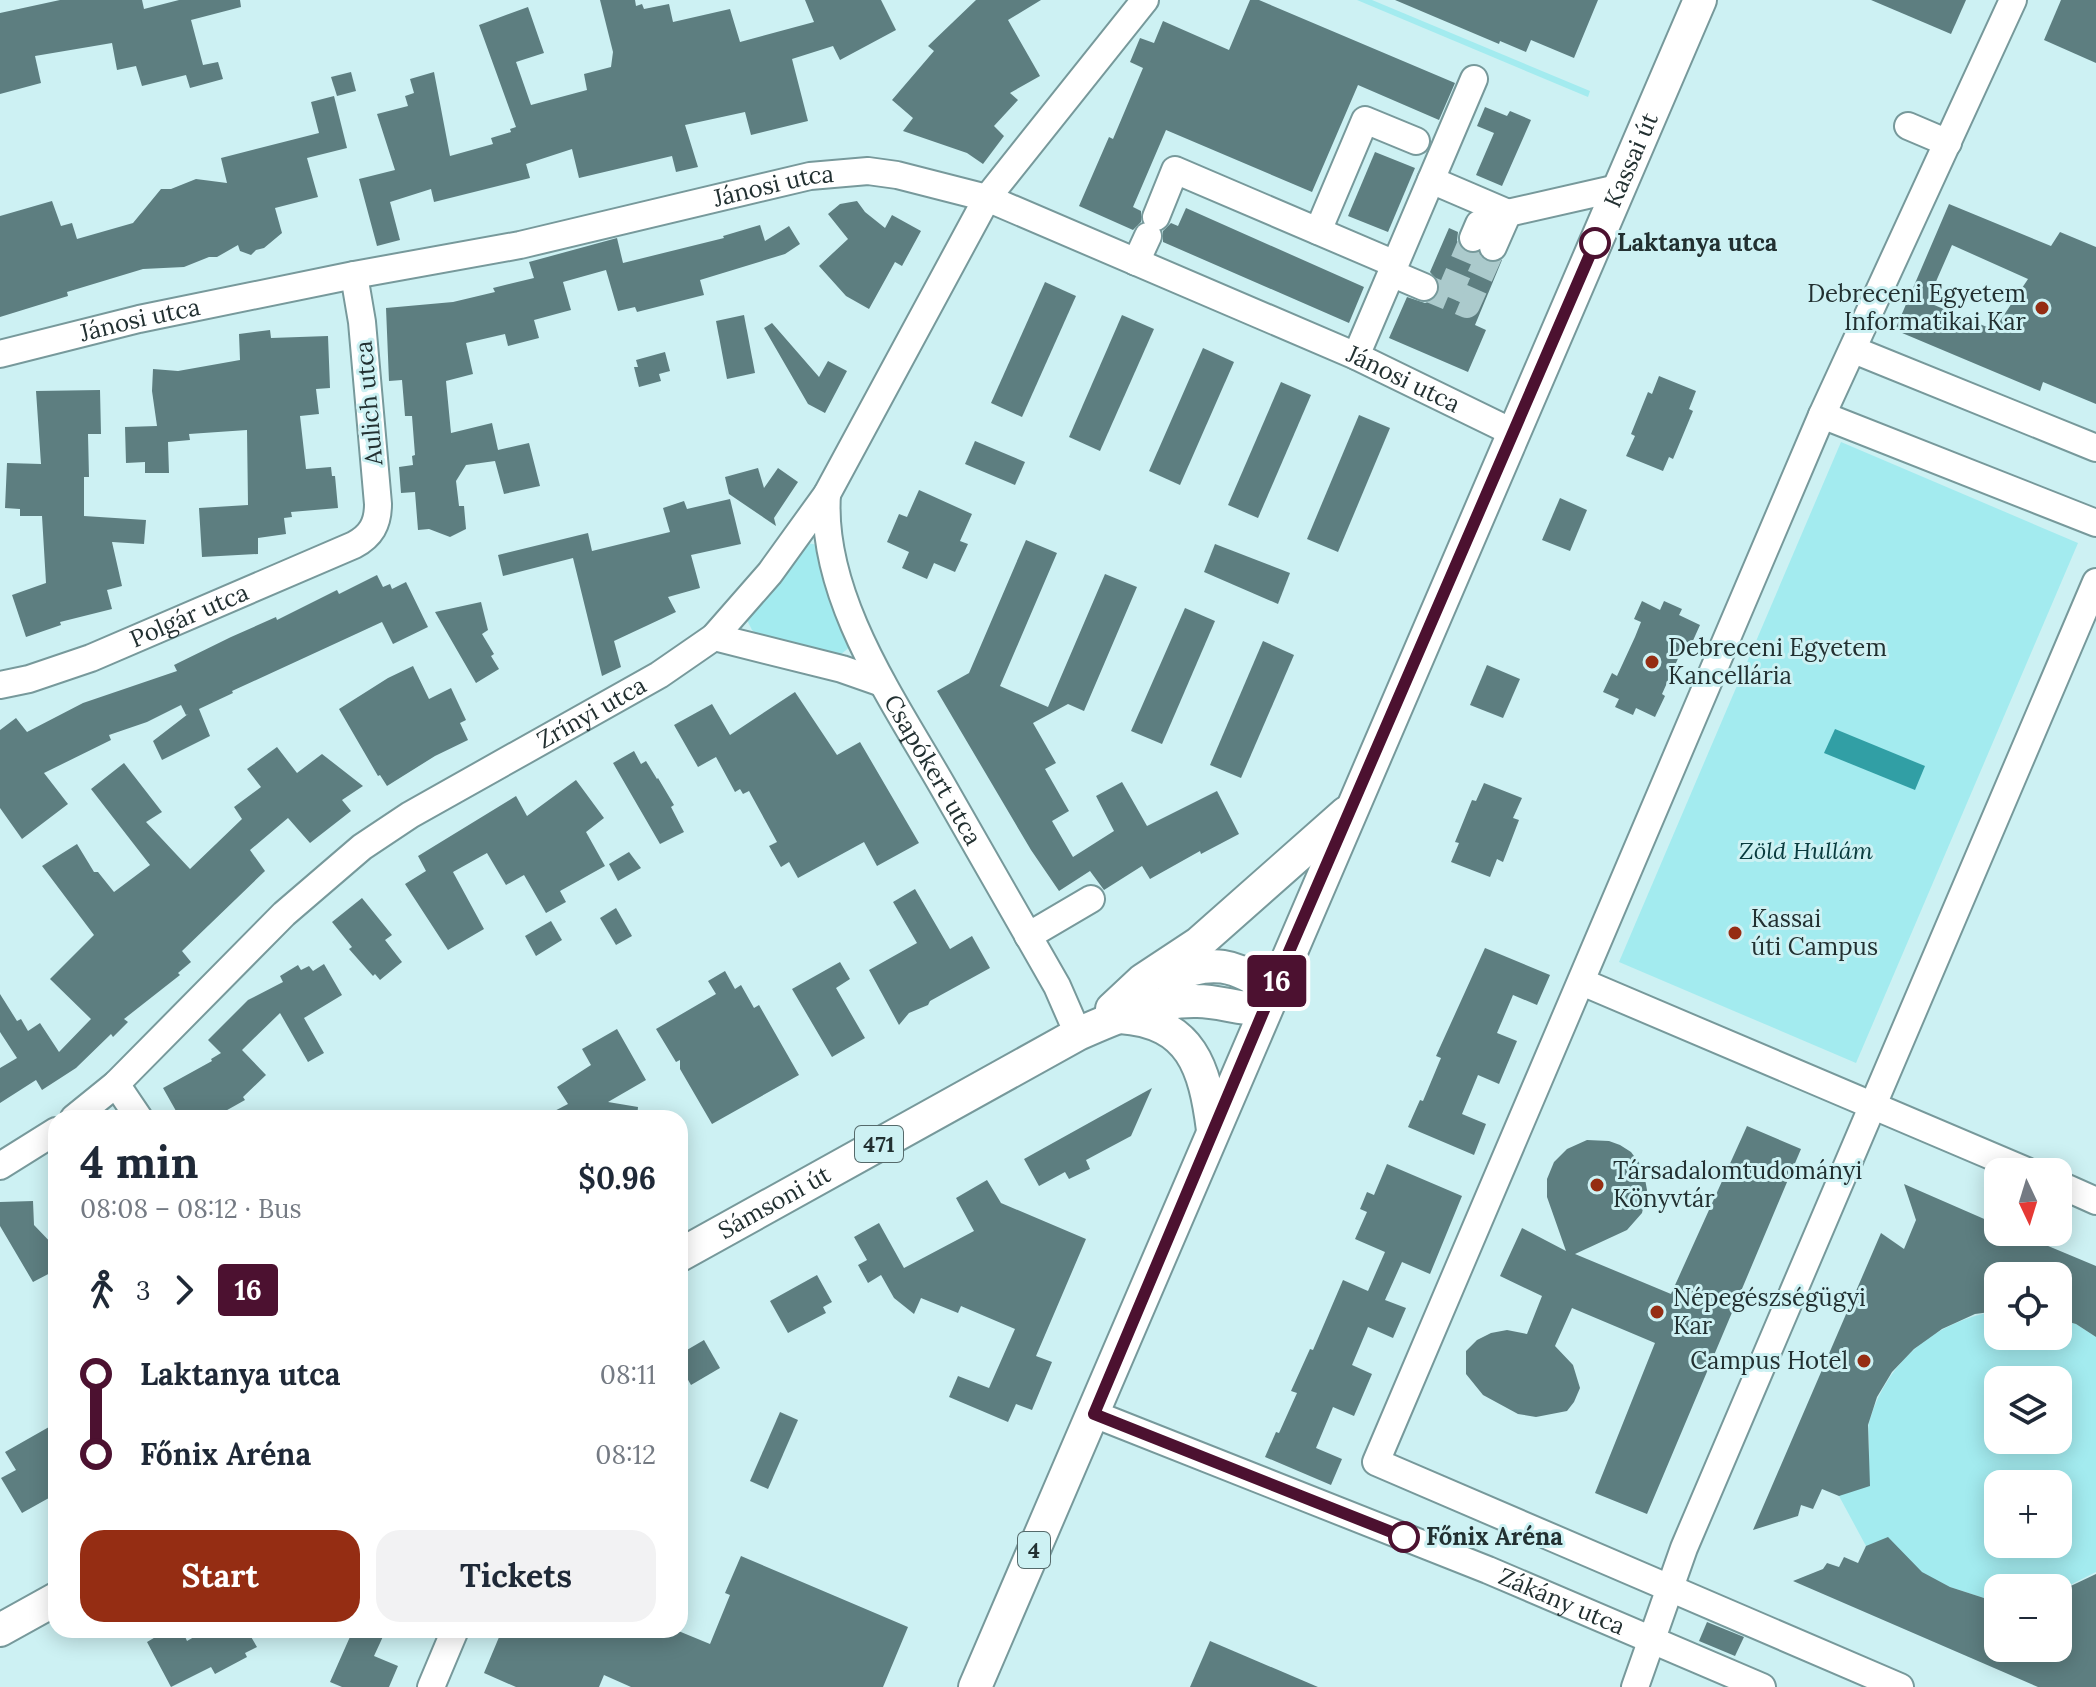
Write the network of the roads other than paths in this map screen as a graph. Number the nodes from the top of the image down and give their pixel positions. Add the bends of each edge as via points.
1 (1145, 0) edge
2 (1700, 0) edge
3 (2013, 0) edge
4 (1121, 12) edge
5 (1474, 79) dead end
6 (1908, 126) dead end
7 (1416, 141) dead end
8 (1948, 143) junction
9 (1431, 180) junction
10 (1618, 188) junction
11 (987, 198) junction
12 (1508, 213) junction
13 (1318, 231) junction
14 (1483, 242) tunnel mouth
15 (1136, 262) junction
16 (1393, 269) junction
17 (354, 275) junction
18 (1424, 287) tunnel mouth
19 (1854, 350) junction
20 (0, 354) edge
21 (1356, 356) junction
22 (1822, 415) junction
23 (1512, 432) junction
24 (2096, 448) edge
25 (827, 494) junction
26 (2096, 523) edge
27 (372, 530) joint
28 (2096, 582) edge
29 (714, 637) junction
30 (882, 683) junction
31 (0, 685) edge
32 (1351, 808) junction
33 (1091, 899) dead end
34 (1028, 936) junction
35 (1582, 982) junction
36 (1268, 1000) junction
37 (1114, 1013) junction
38 (1078, 1034) junction
39 (116, 1084) junction
40 (1873, 1105) junction
41 (84, 1110) edge
42 (134, 1110) edge
43 (1213, 1130) junction
44 (48, 1136) edge
45 (1996, 1158) edge
46 (0, 1166) edge
47 (2072, 1190) edge
48 (2096, 1201) edge
49 (688, 1251) edge
50 (1094, 1414) junction
51 (1669, 1588) junction
52 (48, 1603) edge
53 (0, 1630) edge
54 (452, 1638) edge
55 (1652, 1641) junction
56 (431, 1687) edge
57 (975, 1687) edge
58 (1635, 1687) edge
59 (1762, 1687) edge
60 (1900, 1687) edge

1 - 4 street, Zrínyi utca
2 - 10 main road, Kassai út / 4
3 - 8 street
4 - 11 street, Zrínyi utca
5 - 9 street
6 - 8 street
7 - 13 street via 1365,120
8 - 19 street
9 - 12 street
9 - 16 street
10 - 12 street
10 - 23 main road, Kassai út / 4
11 - 15 street, Jánosi utca
11 - 17 street, Jánosi utca via 897,175 838,172 520,245
11 - 25 street, Zrínyi utca
12 - 14 street
13 - 15 street via 1175,170
13 - 16 street
15 - 21 street, Jánosi utca
16 - 18 street
16 - 21 street
17 - 20 street, Jánosi utca
17 - 27 street, Aulich utca via 378,504
19 - 22 street
19 - 24 street
21 - 23 street, Jánosi utca
22 - 26 street
22 - 35 street
23 - 32 main road, Kassai út / 4
25 - 29 street, Zrínyi utca via 770,573
25 - 30 street, Csapókert utca via 827,531 835,563
27 - 31 street, Polgár utca via 354,545 106,652
28 - 40 street
29 - 30 street
29 - 39 street, Zrínyi utca via 659,675 362,847 284,914
30 - 34 street, Csapókert utca
32 - 36 main road, Kassai út / 4
32 - 37 main road via 1199,943 1143,980
33 - 34 street
34 - 38 street, Csapókert utca
35 - 40 street
35 - 51 street via 1376,1462
36 - 37 main road, Sámsoni út / 471 via 1186,1001
36 - 43 main road, Kassai út / 4
37 - 38 main road, Sámsoni út / 471
37 - 43 main road via 1165,1028 1189,1047 1203,1074
38 - 49 main road, Sámsoni út / 471
39 - 41 street, Zrínyi utca
39 - 42 street
40 - 45 street
40 - 51 street
43 - 50 main road, Kassai út / 4
44 - 46 street
47 - 48 street
50 - 55 street, Zákány utca
50 - 57 main road, Kassai út / 4
51 - 55 street
51 - 60 street
52 - 53 main road
54 - 56 street
55 - 58 street
55 - 59 street, Zákány utca

